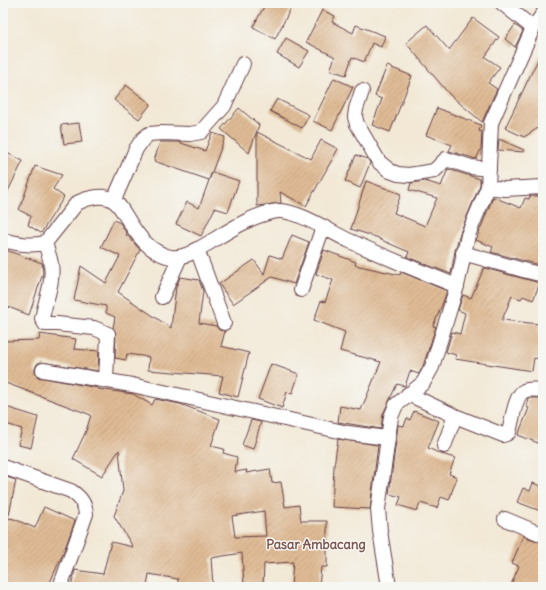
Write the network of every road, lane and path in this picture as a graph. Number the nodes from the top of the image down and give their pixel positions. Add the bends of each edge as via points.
1 (502, 3) edge
2 (543, 14) edge
3 (533, 28) junction
4 (243, 64) dead end
5 (362, 91) dead end
6 (489, 169) junction
7 (488, 187) junction
8 (543, 187) edge
9 (114, 200) junction
10 (323, 228) junction
11 (3, 240) edge
12 (45, 243) junction
13 (198, 249) junction
14 (463, 253) junction
15 (180, 257) junction
16 (543, 275) edge
17 (456, 286) junction
18 (301, 290) dead end
19 (162, 297) dead end
20 (224, 323) dead end
21 (43, 370) dead end
22 (106, 380) junction
23 (543, 390) edge
24 (408, 394) junction
25 (455, 416) junction
26 (387, 438) junction
27 (444, 446) dead end
28 (3, 467) edge
29 (504, 519) dead end
30 (543, 535) edge
31 (60, 587) edge
32 (389, 587) edge

1 - 3 street
2 - 3 street
3 - 6 street via 491,123
4 - 9 street via 224,106 201,132 149,134 142,139
5 - 6 street via 356,109 357,124 378,162 390,171 409,175 434,171 446,160
6 - 7 street
7 - 8 street
7 - 14 street via 468,234
9 - 12 street via 93,198 77,203
9 - 15 street via 150,247 165,255
10 - 13 street via 297,215 279,211 246,222
10 - 17 street
10 - 18 street
11 - 12 street via 26,245
12 - 22 street via 51,273 42,319 44,324 94,328 108,334
13 - 15 street
13 - 20 street
14 - 16 street
14 - 17 street
15 - 19 street
17 - 24 street via 430,372 423,382
21 - 22 street
22 - 26 street via 334,430
23 - 25 street via 525,390 519,395 506,434 499,434
24 - 25 street
24 - 26 street via 393,412
25 - 27 street
26 - 32 street via 378,509
28 - 31 street via 71,490 85,506 86,514
29 - 30 street

